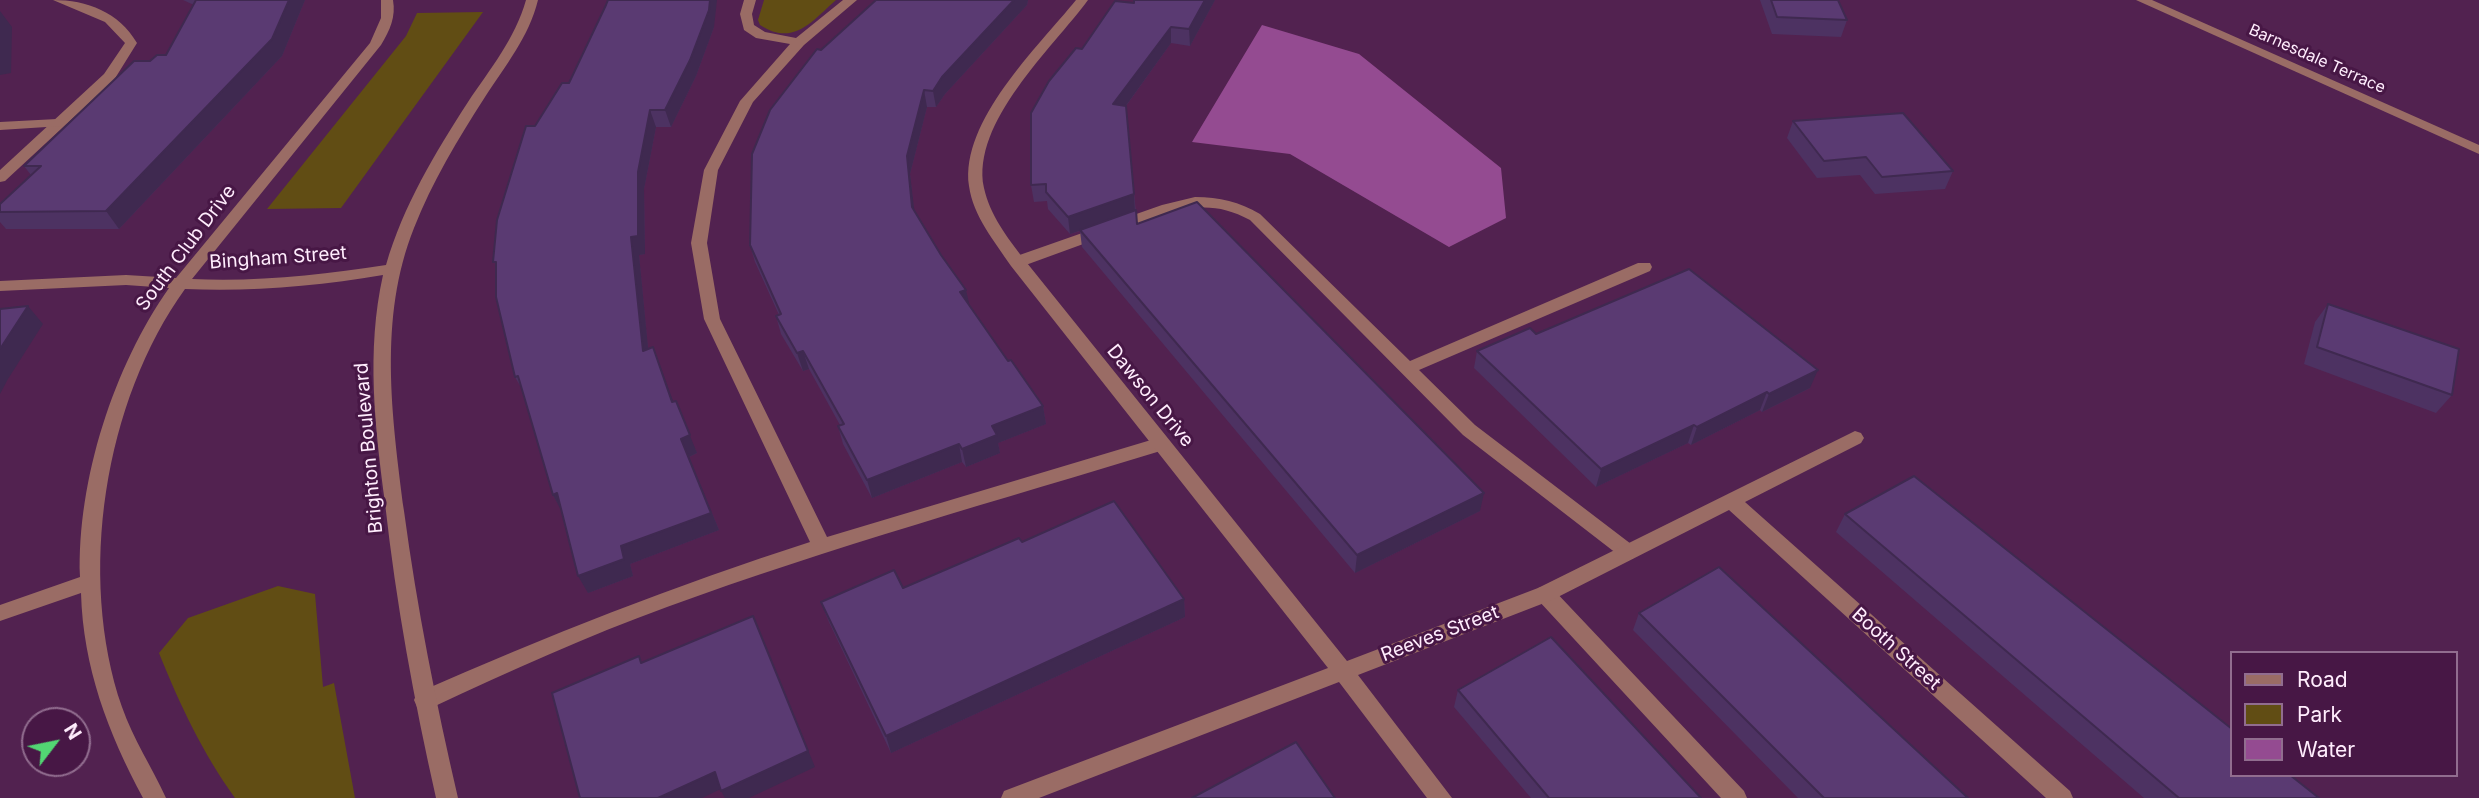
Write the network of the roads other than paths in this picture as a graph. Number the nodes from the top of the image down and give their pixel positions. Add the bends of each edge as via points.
1 (59, 0) edge
2 (387, 0) edge
3 (532, 0) edge
4 (750, 0) edge
5 (851, 0) edge
6 (1082, 0) edge
7 (2142, 0) edge
8 (799, 42) junction
9 (57, 123) junction
10 (0, 126) edge
11 (2479, 150) edge
12 (0, 178) edge
13 (1017, 262) junction
14 (1644, 267) dead end
15 (390, 268) junction
16 (181, 282) junction
17 (0, 286) edge
18 (1407, 369) junction
19 (1855, 438) dead end
20 (1161, 443) junction
21 (1731, 500) junction
22 (822, 547) junction
23 (1628, 552) junction
24 (88, 582) junction
25 (1545, 594) junction
26 (0, 613) edge
27 (1341, 671) junction
28 (425, 700) junction
29 (155, 798) edge
30 (447, 798) edge
31 (1012, 798) edge
32 (1441, 798) edge
33 (1736, 798) edge
34 (2062, 798) edge

1 - 9 street via 107,16 126,32 131,43 108,80
2 - 16 street, South Club Drive via 386,26 375,45
3 - 15 street, Brighton Boulevard via 521,31 427,181
4 - 8 street via 748,27 761,35
5 - 8 street
6 - 13 street, Dawson Drive via 1000,103 975,160 979,202
7 - 11 street, Barnesdale Terrace
8 - 22 street via 747,101 711,170 699,243 712,319
9 - 10 street
9 - 12 street
13 - 18 street via 1167,208 1195,202 1237,206 1255,217
13 - 20 street, Dawson Drive
14 - 18 street
15 - 16 street, Bingham Street via 337,278 230,286
15 - 28 street, Brighton Boulevard via 380,375 400,554
16 - 17 street, Bingham Street
16 - 24 street, South Club Drive via 148,334 119,404 95,505
18 - 23 street via 1469,430
19 - 21 street, Reeves Street
20 - 22 street
20 - 27 street, Dawson Drive
21 - 23 street, Reeves Street
21 - 34 street, Booth Street
22 - 28 street via 659,601
23 - 25 street, Reeves Street
24 - 26 street
24 - 29 street, South Club Drive via 92,631 112,714 127,751
25 - 27 street, Reeves Street
25 - 33 street
27 - 31 street, Reeves Street
27 - 32 street, Dawson Drive
28 - 30 street, Brighton Boulevard

